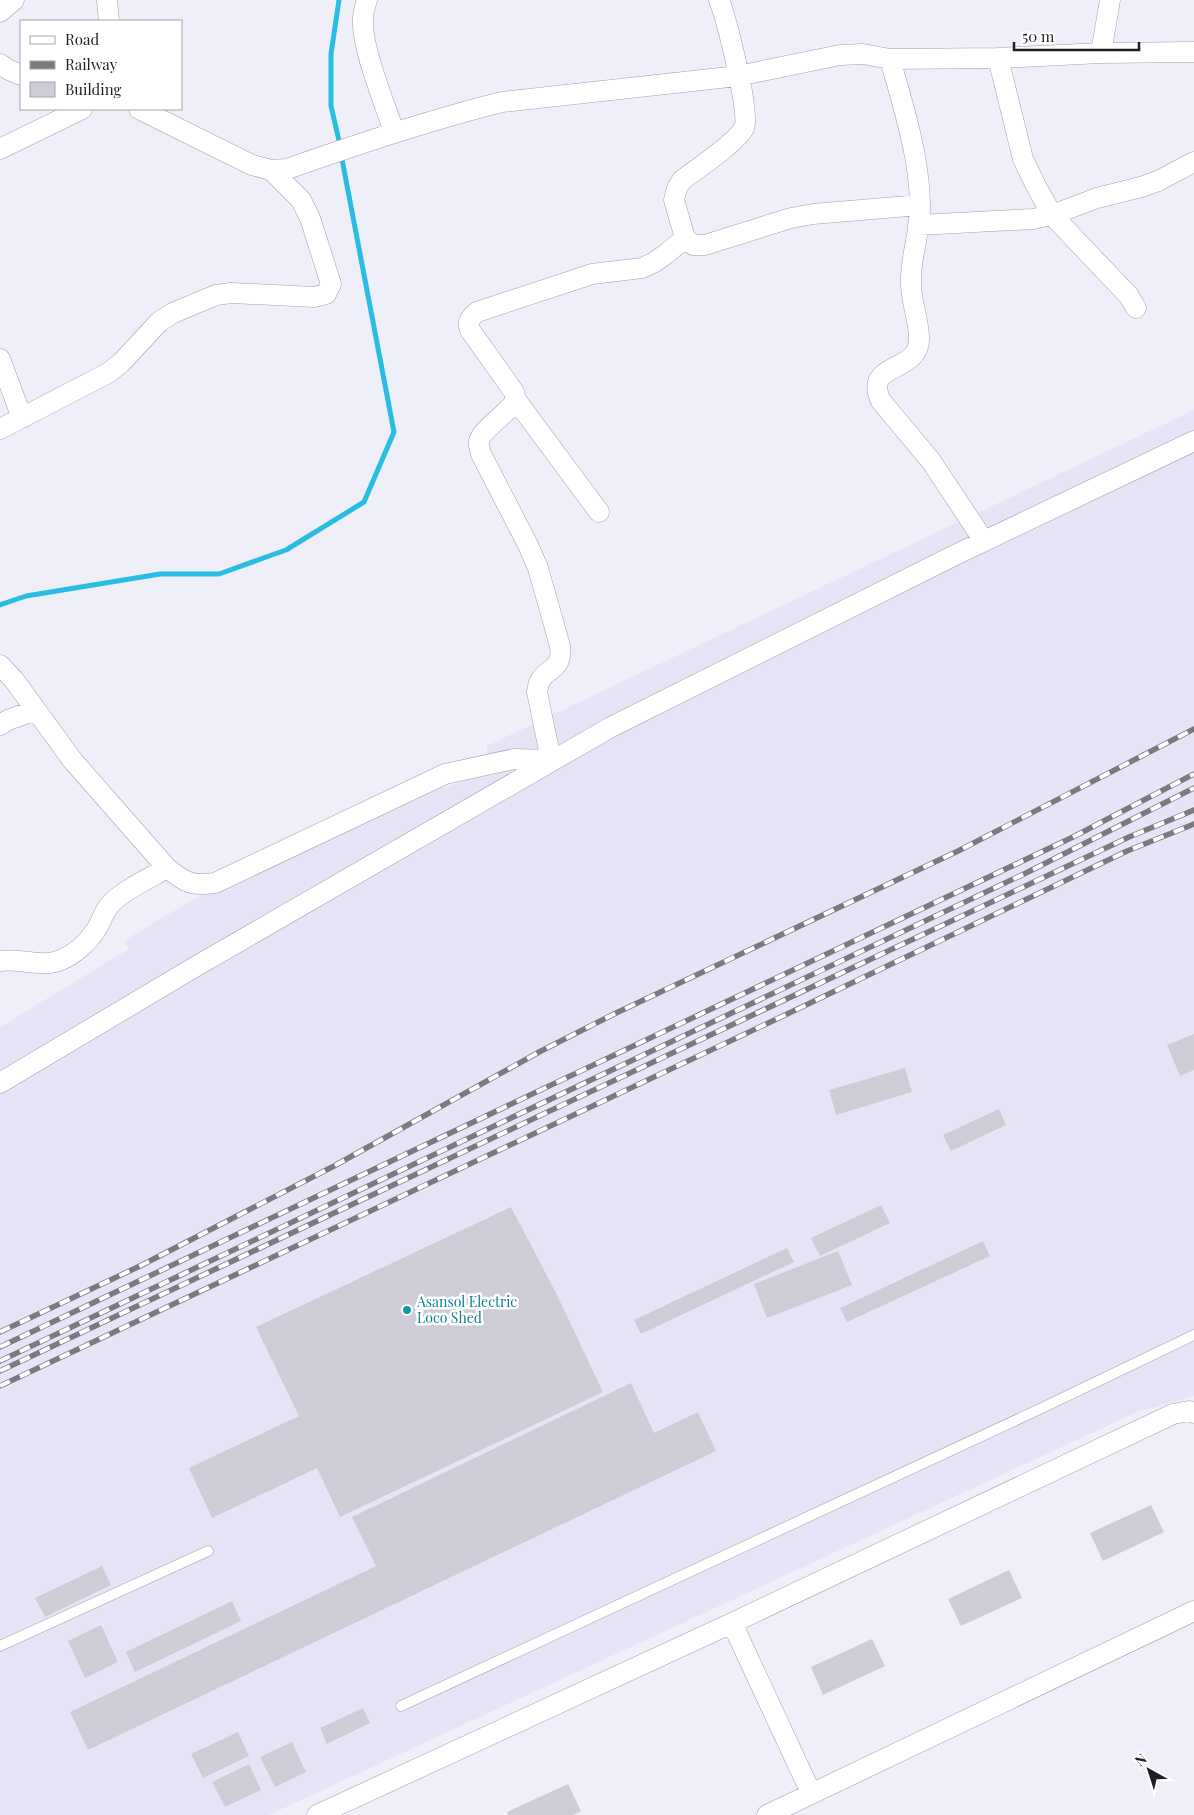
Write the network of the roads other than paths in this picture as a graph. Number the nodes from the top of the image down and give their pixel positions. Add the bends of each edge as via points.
1 (14, 0) edge
2 (107, 0) edge
3 (367, 0) edge
4 (719, 0) edge
5 (1110, 0) edge
6 (0, 12) edge
7 (109, 20) edge
8 (1194, 52) edge
9 (1101, 53) junction
10 (998, 58) junction
11 (890, 59) junction
12 (0, 64) edge
13 (20, 74) edge
14 (738, 76) junction
15 (80, 110) edge
16 (141, 110) edge
17 (388, 134) junction
18 (0, 149) edge
19 (1194, 162) edge
20 (279, 169) junction
21 (919, 215) junction
22 (1052, 215) junction
23 (685, 238) junction
24 (1136, 308) dead end
25 (0, 359) edge
26 (516, 400) junction
27 (22, 418) junction
28 (0, 429) edge
29 (1194, 441) edge
30 (599, 512) dead end
31 (984, 541) junction
32 (0, 665) edge
33 (36, 710) junction
34 (0, 725) edge
35 (551, 760) junction
36 (167, 868) junction
37 (0, 962) edge
38 (0, 1083) edge
39 (1194, 1335) edge
40 (1194, 1412) edge
41 (208, 1551) dead end
42 (1194, 1611) edge
43 (732, 1623) junction
44 (0, 1646) edge
45 (401, 1706) dead end
46 (811, 1793) junction
47 (772, 1814) edge
48 (317, 1815) edge

1 - 6 street
2 - 7 street
3 - 17 street via 364,35
4 - 14 street
5 - 9 street
8 - 9 street
9 - 10 street
10 - 11 street
10 - 22 street via 1023,159
11 - 14 street via 863,54 840,55
11 - 21 street via 914,147
12 - 13 street
14 - 17 street via 502,102
14 - 23 street via 746,115 745,127 737,137 682,180 677,188 674,200
15 - 18 street
16 - 20 street via 252,165
17 - 20 street
19 - 22 street via 1158,181
20 - 27 street via 310,218 331,284 326,294 314,298 231,293 173,313 159,322 108,373
21 - 22 street via 1033,218
21 - 23 street via 813,214 705,245 693,246
21 - 31 street via 911,279 920,337 917,350 908,361 878,380 876,391 931,461
22 - 24 street via 1129,296
23 - 26 street via 642,268 592,274 477,312 471,317 470,330 514,392
25 - 27 street
26 - 30 street
26 - 35 street via 483,433 479,443 538,568 560,646 558,665 537,682 536,692
27 - 28 street
29 - 31 street
31 - 35 street
32 - 33 street
33 - 34 street
33 - 36 street via 73,761
35 - 36 street via 514,759 445,774 215,883 198,885 184,882
35 - 38 street
36 - 37 street via 109,906 96,930 78,950 60,960 44,963
39 - 45 lane
40 - 43 street via 1173,1414
41 - 44 lane
42 - 46 street
43 - 46 street
43 - 48 street
46 - 47 street

